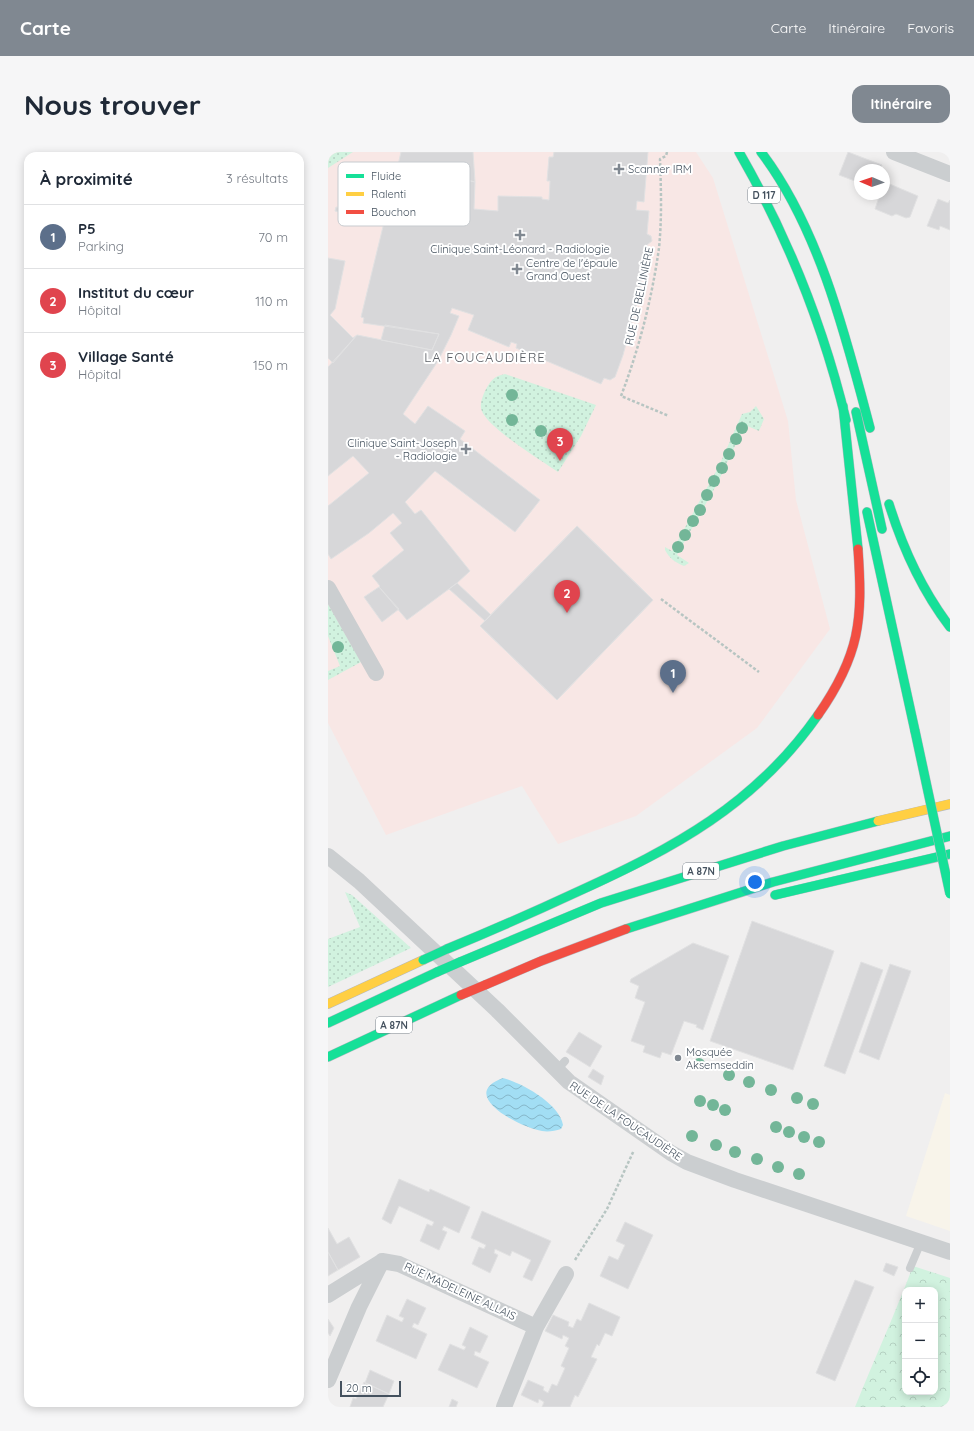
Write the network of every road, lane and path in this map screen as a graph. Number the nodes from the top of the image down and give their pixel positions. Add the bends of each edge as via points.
1 (667, 152) edge
2 (739, 152) edge
3 (752, 152) edge
4 (761, 152) edge
5 (894, 152) edge
6 (950, 174) edge
7 (767, 178) dead end
8 (837, 342) dead end
9 (843, 406) junction
10 (669, 416) dead end
11 (872, 436) dead end
12 (861, 485) dead end
13 (886, 495) dead end
14 (864, 500) dead end
15 (885, 542) dead end
16 (328, 588) edge
17 (662, 599) dead end
18 (950, 627) edge
19 (759, 672) dead end
20 (376, 673) dead end
21 (942, 796) dead end
22 (950, 804) edge
23 (949, 828) edge
24 (950, 854) edge
25 (328, 856) edge
26 (950, 894) edge
27 (769, 896) dead end
28 (746, 901) dead end
29 (638, 925) junction
30 (328, 1004) edge
31 (328, 1023) edge
32 (328, 1057) edge
33 (637, 1143) dead end
34 (921, 1242) junction
35 (950, 1252) edge
36 (382, 1261) junction
37 (910, 1268) dead end
38 (566, 1274) joint
39 (328, 1295) edge
40 (536, 1327) junction
41 (328, 1380) edge
42 (504, 1407) edge

1 - 10 path, RUE DE BELLINIÈRE via 666,156 660,159 659,247 640,336 621,396
2 - 9 highway, D 117 via 786,239 805,284
3 - 7 highway, D 117
4 - 11 highway via 769,161 816,254 852,357
5 - 6 street
8 - 15 highway
9 - 12 highway
9 - 30 highway, bridge via 858,548 859,623 851,656 835,690 823,709 779,763 729,808 681,841 610,878
13 - 18 highway via 920,584
14 - 26 highway, bridge
16 - 20 street
17 - 19 path
21 - 23 highway
22 - 31 highway, A 87N, bridge via 783,846 608,900 437,972
23 - 29 highway, A 87N
24 - 27 highway
25 - 34 street, RUE DE LA FOUCAUDIÈRE via 359,881 561,1066 577,1089 687,1162
28 - 29 highway
29 - 32 highway, A 87N, bridge via 545,958
33 - 38 path via 607,1209
34 - 35 street, RUE DE LA FOUCAUDIÈRE
34 - 37 lane
36 - 39 street
36 - 40 street, RUE MADELEINE ALLAIS via 399,1264
36 - 41 street via 358,1308
38 - 40 street
40 - 42 street

